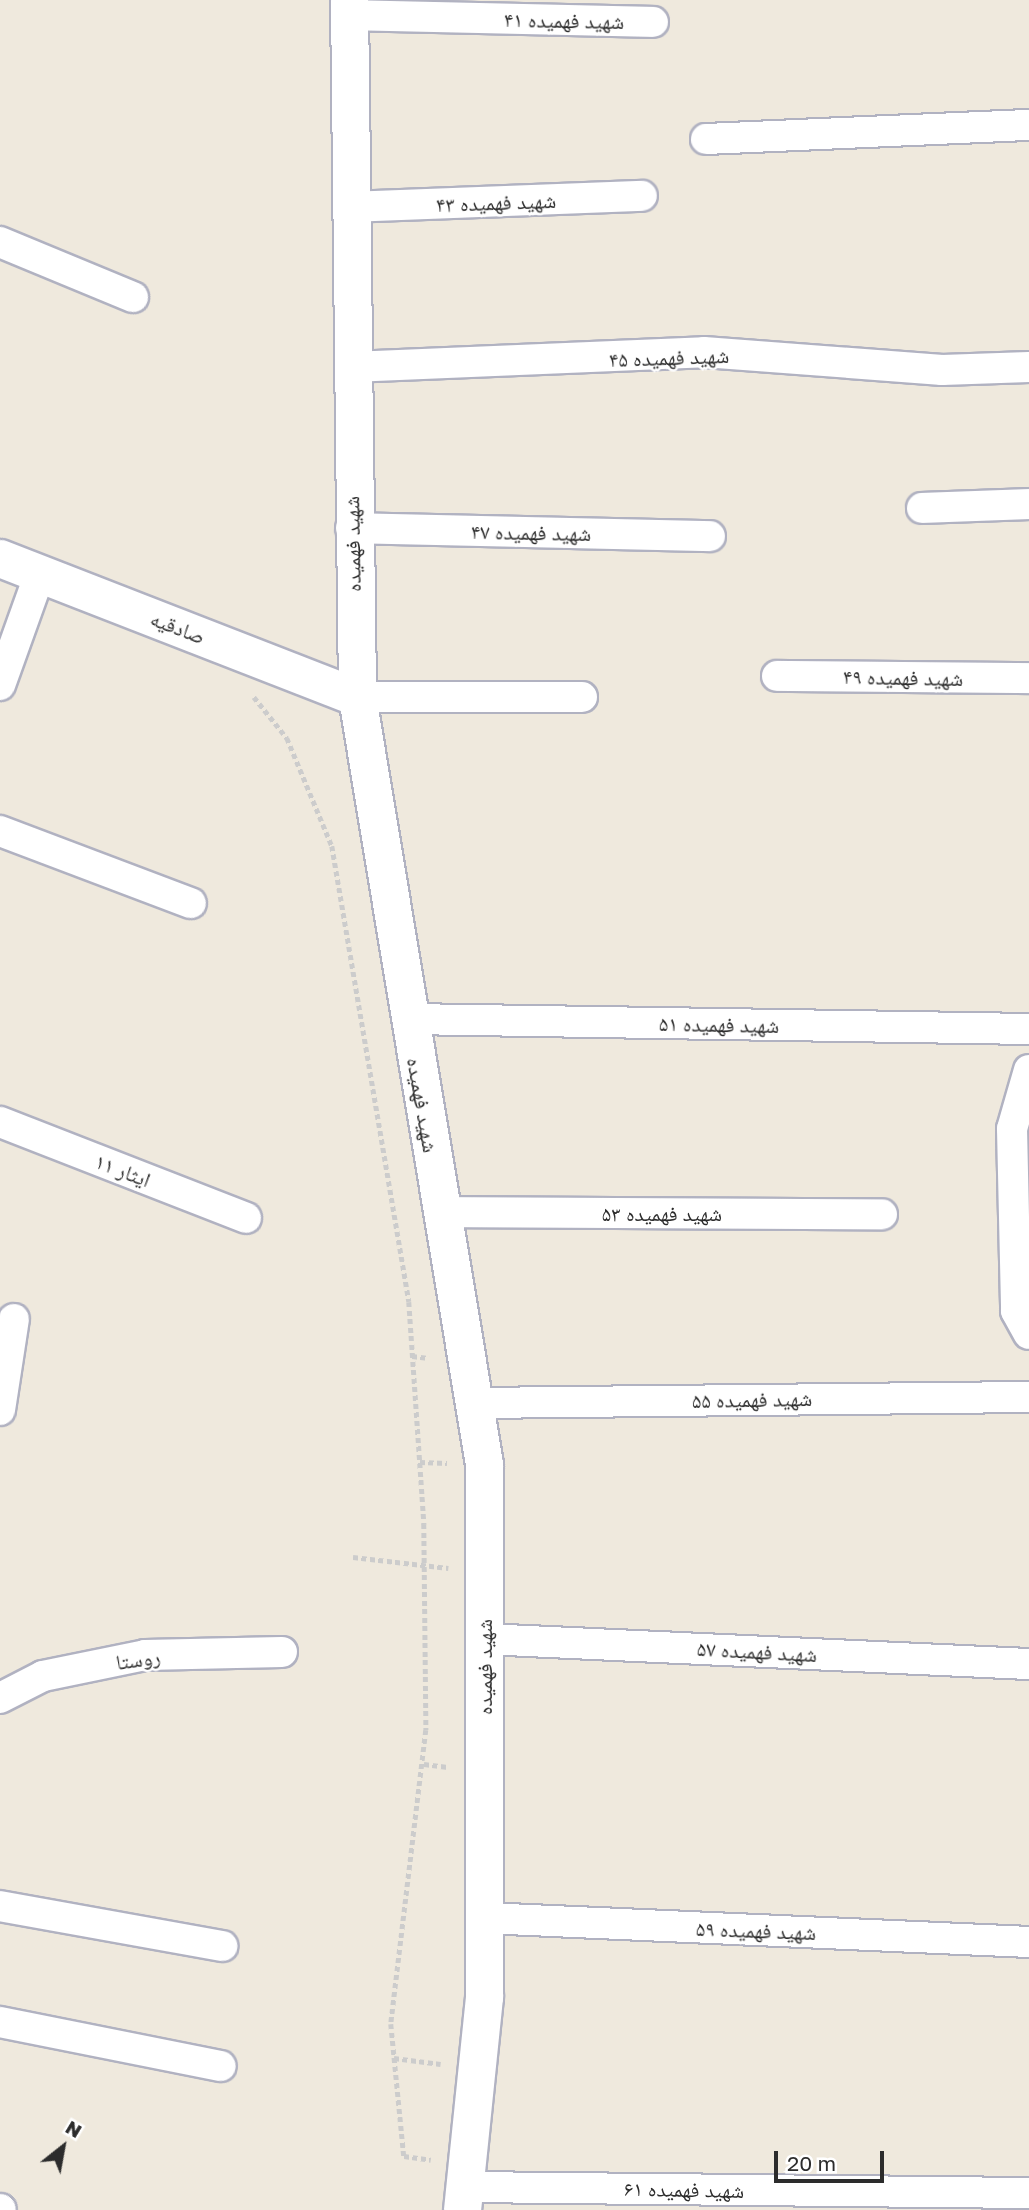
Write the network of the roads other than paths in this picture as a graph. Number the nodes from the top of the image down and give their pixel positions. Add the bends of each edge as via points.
1 (349, 8) edge
2 (653, 22) dead end
3 (1029, 125) edge
4 (706, 139) dead end
5 (642, 196) dead end
6 (350, 207) junction
7 (0, 242) edge
8 (133, 297) dead end
9 (351, 367) junction
10 (1029, 367) edge
11 (1029, 504) edge
12 (922, 508) dead end
13 (351, 528) junction
14 (710, 536) dead end
15 (0, 558) edge
16 (40, 573) junction
17 (777, 676) dead end
18 (1029, 678) edge
19 (0, 685) edge
20 (357, 697) junction
21 (582, 697) dead end
22 (0, 831) edge
23 (191, 903) dead end
24 (408, 1020) junction
25 (1029, 1029) edge
26 (1029, 1070) edge
27 (0, 1122) edge
28 (442, 1212) junction
29 (882, 1214) dead end
30 (246, 1219) dead end
31 (14, 1319) dead end
32 (1029, 1334) edge
33 (1029, 1398) edge
34 (475, 1403) junction
35 (0, 1410) edge
36 (484, 1639) junction
37 (282, 1652) dead end
38 (1029, 1664) edge
39 (0, 1698) edge
40 (0, 1906) edge
41 (484, 1918) junction
42 (1029, 1942) edge
43 (222, 1947) dead end
44 (0, 2022) edge
45 (220, 2066) dead end
46 (465, 2187) edge
47 (1029, 2193) edge
48 (834, 2201) edge

1 - 2 street, شهید فهمیده ۴۱
1 - 6 street, شهید فهمیده
3 - 4 street
5 - 6 street, شهید فهمیده ۴۳
6 - 9 street, شهید فهمیده
7 - 8 street
9 - 10 street, شهید فهمیده ۴۵ via 704,352 942,370
9 - 13 street, شهید فهمیده
11 - 12 street
13 - 14 street, شهید فهمیده ۴۷
13 - 20 street, شهید فهمیده
15 - 16 street, صادقیه
16 - 19 street
16 - 20 street, صادقیه
17 - 18 street, شهید فهمیده ۴۹
20 - 21 street
20 - 24 street, شهید فهمیده
22 - 23 street
24 - 25 street, شهید فهمیده ۵۱
24 - 28 street, شهید فهمیده
26 - 32 street via 1012,1129 1016,1311
27 - 30 street, ایثار ۱۱
28 - 29 street, شهید فهمیده ۵۳
28 - 34 street, شهید فهمیده
31 - 35 street
33 - 34 street, شهید فهمیده ۵۵
34 - 36 street, شهید فهمیده via 484,1464
36 - 38 street, شهید فهمیده ۵۷
36 - 41 street, شهید فهمیده
37 - 39 street, روستا via 145,1655 43,1676
40 - 43 street
41 - 42 street, شهید فهمیده ۵۹
41 - 46 street, شهید فهمیده via 477,2069
44 - 45 street
46 - 48 street, شهید فهمیده ۶۱
47 - 48 street, شهید فهمیده ۶۱

